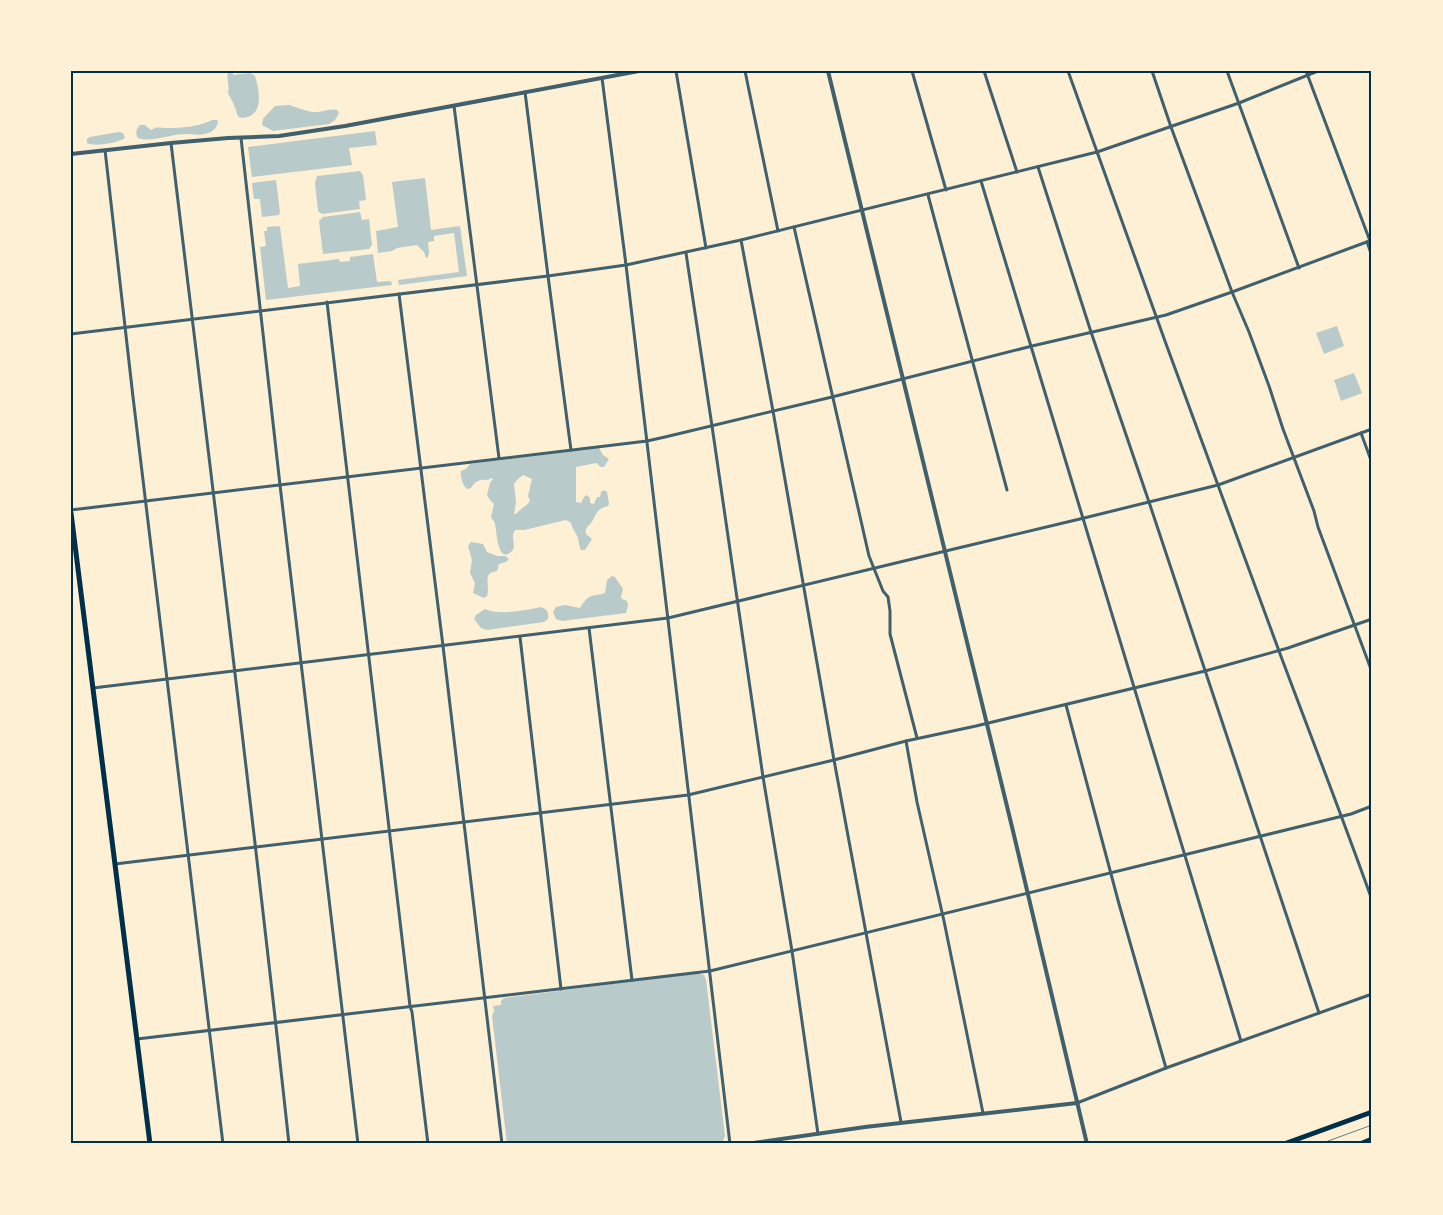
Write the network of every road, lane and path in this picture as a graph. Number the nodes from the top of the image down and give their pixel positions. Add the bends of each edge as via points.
1 (639, 71) edge
2 (676, 71) edge
3 (745, 71) edge
4 (828, 71) edge
5 (912, 71) edge
6 (984, 71) edge
7 (1068, 71) edge
8 (1152, 71) edge
9 (1227, 71) edge
10 (1318, 71) edge
11 (1307, 73) edge
12 (602, 78) junction
13 (525, 92) junction
14 (1239, 103) junction
15 (454, 106) junction
16 (1171, 127) junction
17 (241, 138) junction
18 (171, 143) junction
19 (105, 150) junction
20 (1097, 152) junction
21 (71, 154) edge
22 (1038, 167) junction
23 (1017, 172) junction
24 (982, 181) junction
25 (946, 190) junction
26 (928, 195) junction
27 (862, 210) junction
28 (794, 227) junction
29 (778, 231) junction
30 (742, 240) junction
31 (1369, 241) edge
32 (706, 248) junction
33 (686, 253) junction
34 (1372, 256) edge
35 (626, 265) junction
36 (1299, 268) junction
37 (548, 276) junction
38 (477, 285) junction
39 (1232, 292) junction
40 (399, 294) junction
41 (327, 302) junction
42 (261, 310) junction
43 (1156, 317) junction
44 (192, 319) junction
45 (125, 327) junction
46 (1090, 332) junction
47 (71, 334) edge
48 (1032, 346) junction
49 (972, 362) junction
50 (902, 379) junction
51 (832, 397) junction
52 (773, 411) junction
53 (712, 426) junction
54 (1372, 429) edge
55 (1361, 433) junction
56 (647, 441) junction
57 (571, 450) junction
58 (1294, 457) junction
59 (499, 458) junction
60 (1372, 463) edge
61 (421, 468) junction
62 (347, 477) junction
63 (1218, 484) junction
64 (280, 485) junction
65 (1007, 490) dead end
66 (213, 493) junction
67 (146, 501) junction
68 (1149, 502) junction
69 (71, 512) edge
70 (1084, 518) junction
71 (944, 551) junction
72 (873, 568) junction
73 (804, 585) junction
74 (737, 601) junction
75 (668, 618) junction
76 (1372, 619) edge
77 (1355, 625) junction
78 (589, 628) junction
79 (520, 636) junction
80 (443, 646) junction
81 (1279, 651) junction
82 (368, 655) junction
83 (302, 662) junction
84 (235, 670) junction
85 (1205, 671) junction
86 (1372, 672) edge
87 (167, 679) junction
88 (93, 688) junction
89 (1135, 688) junction
90 (1066, 705) junction
91 (987, 723) junction
92 (916, 738) junction
93 (906, 741) junction
94 (834, 760) junction
95 (763, 777) junction
96 (688, 795) junction
97 (611, 805) junction
98 (1372, 806) edge
99 (541, 813) junction
100 (1342, 816) junction
101 (464, 822) junction
102 (389, 831) junction
103 (1260, 836) junction
104 (322, 839) junction
105 (256, 847) junction
106 (1186, 854) junction
107 (188, 855) junction
108 (115, 864) junction
109 (1110, 873) junction
110 (1028, 894) junction
111 (1372, 900) edge
112 (942, 914) junction
113 (866, 933) junction
114 (792, 951) junction
115 (710, 971) junction
116 (632, 980) junction
117 (561, 989) junction
118 (1372, 994) edge
119 (484, 998) junction
120 (410, 1006) junction
121 (1319, 1013) junction
122 (344, 1014) junction
123 (276, 1022) junction
124 (208, 1030) junction
125 (136, 1039) junction
126 (1241, 1041) junction
127 (1166, 1068) junction
128 (1076, 1103) junction
129 (1372, 1112) edge
130 (983, 1113) junction
131 (901, 1122) junction
132 (818, 1134) junction
133 (1372, 1140) edge
134 (150, 1144) edge
135 (222, 1144) edge
136 (289, 1144) edge
137 (358, 1144) edge
138 (428, 1144) edge
139 (502, 1144) edge
140 (730, 1144) edge
141 (746, 1144) edge
142 (1087, 1144) edge
143 (1284, 1144) edge
144 (1360, 1144) edge

1 - 12 street
2 - 32 street
3 - 29 street
4 - 27 street
5 - 25 street
6 - 23 street
7 - 20 street
8 - 16 street
9 - 14 street
10 - 11 street
11 - 14 street
11 - 31 street
12 - 13 street
12 - 35 street
13 - 15 street
13 - 37 street
14 - 16 street
14 - 36 street
15 - 17 street via 279,136
15 - 38 street
16 - 20 street
16 - 39 street
17 - 18 street
17 - 42 street
18 - 19 street
18 - 44 street
19 - 21 street
19 - 45 street
20 - 22 street
20 - 43 street
22 - 23 street
22 - 46 street
23 - 24 street
24 - 25 street
24 - 48 street
25 - 26 street
26 - 27 street
26 - 49 street
27 - 28 street
27 - 50 street
28 - 29 street
28 - 51 street
29 - 30 street
30 - 32 street
30 - 52 street
31 - 34 street
31 - 36 street
32 - 33 street
33 - 35 street
33 - 53 street
35 - 37 street
35 - 56 street
36 - 39 street
37 - 38 street
37 - 57 street
38 - 40 street
38 - 59 street
39 - 43 street
39 - 58 street
40 - 41 street
40 - 61 street
41 - 42 street
41 - 62 street
42 - 44 street
42 - 64 street
43 - 46 street
43 - 63 street
44 - 45 street
44 - 66 street
45 - 47 street
45 - 67 street
46 - 48 street
46 - 68 street
48 - 49 street
48 - 70 street
49 - 50 street
49 - 65 street
50 - 51 street
50 - 71 street
51 - 52 street
51 - 72 street
52 - 53 street
52 - 73 street
53 - 56 street
53 - 74 street
54 - 55 street
55 - 58 street
55 - 60 street
56 - 57 street
56 - 75 street
57 - 59 street
58 - 63 street
58 - 77 street
59 - 61 street
61 - 62 street
61 - 80 street
62 - 64 street
62 - 82 street
63 - 68 street
63 - 81 street
64 - 66 street
64 - 83 street
66 - 67 street
66 - 84 street
67 - 69 street
67 - 87 street
68 - 70 street
68 - 85 street
69 - 88 main road
70 - 71 street
70 - 89 street
71 - 72 street
71 - 91 street
72 - 73 street
72 - 92 street via 888,597 890,634
73 - 74 street
73 - 94 street
74 - 75 street
74 - 95 street
75 - 78 street
75 - 96 street
76 - 77 street
77 - 81 street
77 - 86 street
78 - 79 street
78 - 97 street
79 - 80 street
79 - 99 street
80 - 82 street
80 - 101 street
81 - 85 street
81 - 100 street
82 - 83 street
82 - 102 street
83 - 84 street
83 - 104 street
84 - 87 street
84 - 105 street
85 - 89 street
85 - 103 street
87 - 88 street
87 - 107 street
88 - 108 main road
89 - 90 street
89 - 106 street
90 - 91 street
90 - 109 street
91 - 92 street
91 - 110 street
92 - 93 street
93 - 94 street
93 - 112 street
94 - 95 street
94 - 113 street
95 - 96 street
95 - 114 street
96 - 97 street
96 - 115 street
97 - 99 street
97 - 116 street
98 - 100 street
99 - 101 street
99 - 117 street
100 - 103 street
100 - 111 street
101 - 102 street
101 - 119 street
102 - 104 street
102 - 120 street
103 - 106 street
103 - 121 street
104 - 105 street
104 - 122 street
105 - 107 street
105 - 123 street
106 - 109 street
106 - 126 street
107 - 108 street
107 - 124 street
108 - 125 main road
109 - 110 street
109 - 127 street
110 - 112 street
110 - 128 street
112 - 113 street
112 - 130 street
113 - 114 street
113 - 131 street
114 - 115 street
114 - 132 street
115 - 116 street
115 - 140 street
116 - 117 street
117 - 119 street
118 - 121 street
119 - 120 street
119 - 139 street
120 - 122 street
120 - 138 street
121 - 126 street
122 - 123 street
122 - 137 street
123 - 124 street
123 - 136 street
124 - 125 street
124 - 135 street
125 - 134 main road
126 - 127 street
127 - 128 street
128 - 130 street
128 - 142 street
129 - 143 main road
130 - 131 street
131 - 132 street
132 - 141 street
133 - 144 main road

